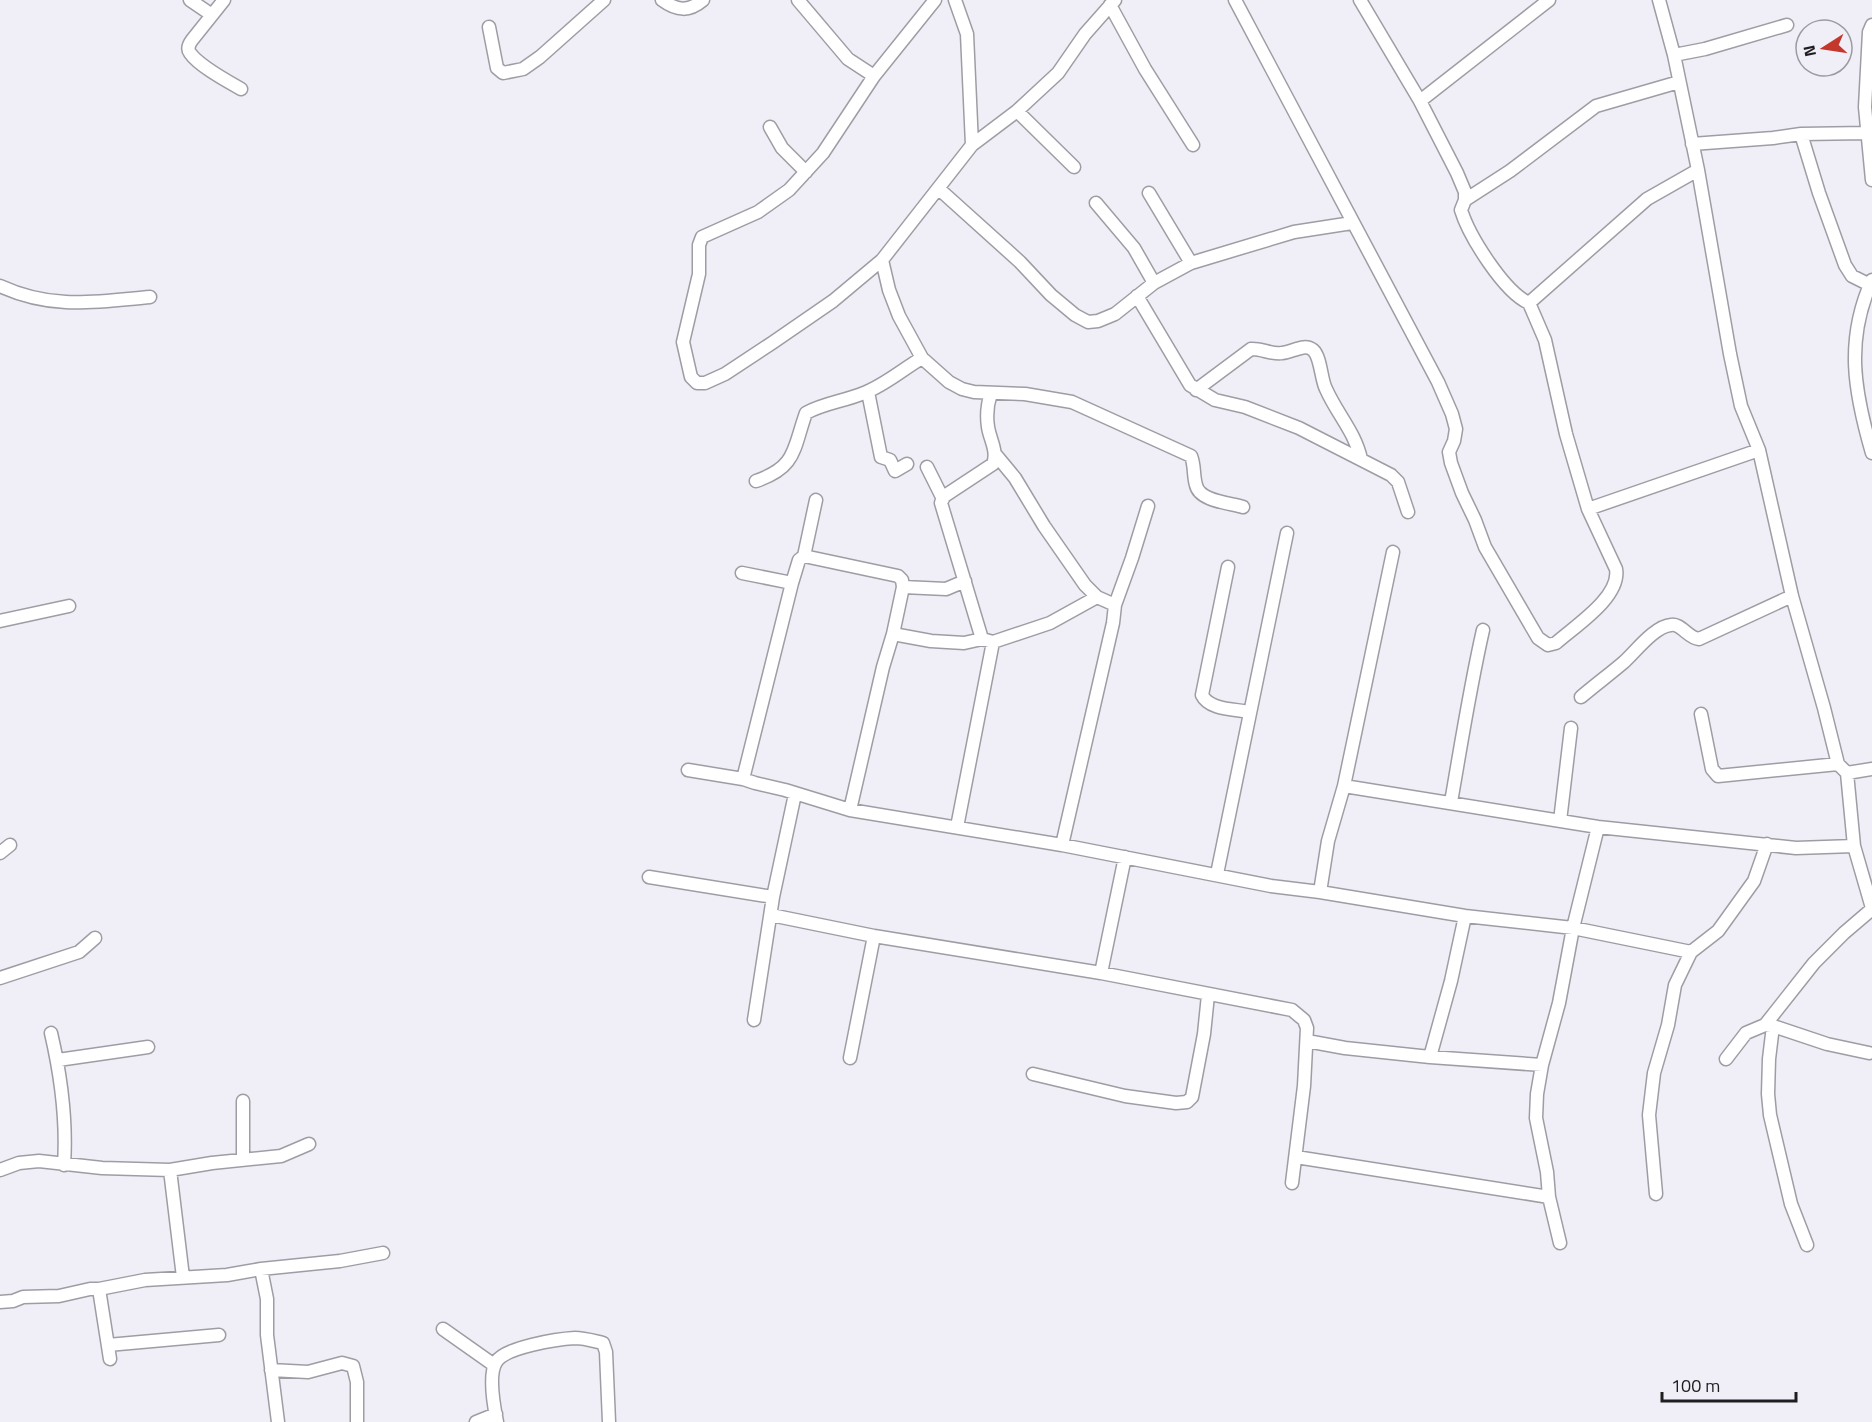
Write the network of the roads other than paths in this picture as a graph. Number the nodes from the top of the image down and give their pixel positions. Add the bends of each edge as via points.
1 (190, 0) edge
2 (224, 0) edge
3 (604, 0) edge
4 (662, 0) edge
5 (704, 0) edge
6 (798, 0) edge
7 (935, 0) edge
8 (955, 0) edge
9 (1235, 0) edge
10 (1360, 0) edge
11 (1549, 0) edge
12 (1659, 0) edge
13 (1112, 2) edge
14 (212, 15) junction
15 (1787, 25) dead end
16 (1872, 25) edge
17 (489, 27) dead end
18 (1674, 55) junction
19 (874, 76) junction
20 (1679, 82) junction
21 (241, 89) dead end
22 (1420, 101) junction
23 (1868, 109) edge
24 (1017, 111) junction
25 (770, 127) dead end
26 (1866, 133) junction
27 (1802, 134) junction
28 (1692, 144) junction
29 (972, 145) junction
30 (1193, 145) dead end
31 (1074, 167) dead end
32 (1698, 170) junction
33 (806, 172) junction
34 (1872, 180) edge
35 (939, 189) junction
36 (1149, 193) dead end
37 (1465, 200) junction
38 (1096, 203) dead end
39 (1352, 223) junction
40 (882, 260) junction
41 (1191, 263) junction
42 (1871, 282) edge
43 (1154, 284) junction
44 (0, 286) edge
45 (1137, 296) junction
46 (150, 297) dead end
47 (1529, 303) junction
48 (922, 358) junction
49 (1196, 390) junction
50 (868, 392) junction
51 (991, 393) junction
52 (1869, 433) edge
53 (1759, 450) junction
54 (1872, 453) edge
55 (996, 455) junction
56 (1361, 459) junction
57 (907, 464) dead end
58 (927, 467) dead end
59 (756, 482) dead end
60 (943, 499) junction
61 (816, 500) dead end
62 (1148, 506) dead end
63 (1243, 507) dead end
64 (1588, 508) junction
65 (1408, 512) dead end
66 (1287, 533) dead end
67 (1393, 552) dead end
68 (804, 556) junction
69 (1228, 567) dead end
70 (742, 573) dead end
71 (965, 580) junction
72 (792, 583) junction
73 (903, 587) junction
74 (1792, 596) junction
75 (1096, 597) junction
76 (1115, 604) junction
77 (69, 606) dead end
78 (0, 621) edge
79 (1483, 630) dead end
80 (893, 634) junction
81 (988, 641) junction
82 (1581, 697) dead end
83 (1249, 712) junction
84 (1701, 714) dead end
85 (1571, 728) dead end
86 (1842, 768) junction
87 (1872, 769) edge
88 (688, 770) dead end
89 (743, 779) junction
90 (1344, 786) junction
91 (795, 794) junction
92 (1451, 802) junction
93 (850, 810) junction
94 (1560, 821) junction
95 (1598, 826) junction
96 (957, 828) junction
97 (1767, 844) junction
98 (1062, 845) junction
99 (1854, 846) junction
100 (1125, 857) junction
101 (1217, 874) junction
102 (649, 877) dead end
103 (1320, 892) junction
104 (773, 897) junction
105 (1872, 908) edge
106 (771, 915) junction
107 (1465, 916) junction
108 (1574, 928) junction
109 (874, 936) junction
110 (95, 938) dead end
111 (1691, 952) junction
112 (1101, 973) junction
113 (0, 978) edge
114 (1208, 995) junction
115 (754, 1020) dead end
116 (1769, 1025) junction
117 (51, 1033) dead end
118 (1307, 1041) junction
119 (148, 1047) dead end
120 (1869, 1053) dead end
121 (1430, 1057) junction
122 (850, 1058) dead end
123 (57, 1059) junction
124 (1725, 1059) dead end
125 (1542, 1065) junction
126 (1033, 1074) dead end
127 (243, 1101) dead end
128 (309, 1144) dead end
129 (1296, 1157) junction
130 (243, 1160) junction
131 (64, 1165) junction
132 (0, 1170) edge
133 (170, 1170) junction
134 (1292, 1183) dead end
135 (1656, 1194) dead end
136 (1549, 1197) junction
137 (1560, 1243) dead end
138 (1807, 1245) dead end
139 (383, 1253) dead end
140 (261, 1269) junction
141 (183, 1277) junction
142 (99, 1289) junction
143 (0, 1302) edge
144 (443, 1329) dead end
145 (219, 1335) dead end
146 (108, 1345) junction
147 (110, 1359) dead end
148 (494, 1365) junction
149 (271, 1370) junction
150 (496, 1418) edge
151 (278, 1422) edge
152 (357, 1422) edge
153 (476, 1422) edge
154 (609, 1422) edge

1 - 14 street
2 - 14 street
3 - 17 street via 540,57 511,72 503,73 497,68
4 - 5 street via 673,8 685,9
6 - 19 street via 848,59
7 - 19 street
8 - 29 street via 967,34
9 - 39 street
10 - 22 street
11 - 22 street
12 - 18 street
13 - 24 street via 1058,73
13 - 30 street via 1145,69
14 - 21 street via 188,47 211,71
15 - 18 street
16 - 23 street
18 - 20 street
19 - 33 street
20 - 28 street
20 - 37 street via 1596,106
22 - 37 street via 1457,173
23 - 26 street
24 - 29 street
24 - 31 street
25 - 33 street via 782,148
26 - 27 street
26 - 34 street
27 - 28 street
27 - 42 street via 1845,265 1852,276
28 - 32 street
29 - 35 street
32 - 47 street via 1647,199
32 - 53 street via 1741,406
33 - 40 street via 758,212 702,237 699,274 683,342 691,377 697,383 705,383 725,374 802,323
35 - 40 street
35 - 45 street via 1075,315 1088,322 1098,321 1115,314
36 - 41 street
37 - 47 street via 1462,215 1486,258 1521,300
38 - 43 street via 1134,248
39 - 41 street via 1294,232
39 - 64 street via 1406,317 1452,414 1456,429 1449,452 1451,463 1485,547 1538,638 1548,645 1556,643 1607,598 1615,585 1616,569
40 - 48 street via 899,316
41 - 43 street
42 - 52 street via 1859,313 1854,348 1855,378
43 - 45 street
44 - 46 street via 43,301 73,303
45 - 49 street
47 - 64 street via 1545,340
48 - 50 street
48 - 51 street via 955,386
49 - 56 street via 1299,428
49 - 56 street via 1251,349 1280,354 1304,347 1312,349 1325,388 1354,437
50 - 57 street via 881,457 890,460 895,471
50 - 59 street via 822,404 806,413 790,460 771,476
51 - 55 street via 986,407
51 - 63 street via 1072,402 1191,456 1196,488 1203,496
52 - 54 street
53 - 64 street
53 - 74 street
55 - 60 street via 984,472
55 - 75 street
56 - 65 street via 1398,482
58 - 60 street
60 - 71 street via 942,509
61 - 68 street
62 - 76 street
66 - 83 street
67 - 90 street
68 - 72 street
68 - 73 street via 898,576
69 - 83 street via 1202,696 1213,705
70 - 72 street
71 - 73 street via 946,589
71 - 81 street
72 - 89 street
73 - 80 street
74 - 82 street via 1698,639 1677,625 1670,625 1655,633
74 - 86 street
75 - 76 street
75 - 81 street via 1050,623
76 - 98 street
77 - 78 street
79 - 92 street
80 - 81 street via 944,642
80 - 93 street
81 - 96 street
83 - 101 street
84 - 86 street via 1712,768 1718,776
85 - 94 street
86 - 87 street
86 - 99 street
88 - 89 street
89 - 91 street
90 - 92 street
90 - 103 street via 1328,841
91 - 93 street
91 - 104 street
92 - 94 street
93 - 96 street
94 - 95 street
95 - 97 street
95 - 108 street
96 - 98 street
97 - 99 street via 1796,848
97 - 111 street via 1749,888 1718,931
98 - 100 street
99 - 105 street
100 - 101 street
100 - 112 street
101 - 103 street
102 - 104 street
103 - 107 street
104 - 106 street
105 - 116 street via 1814,963
106 - 109 street
106 - 115 street
107 - 108 street
107 - 121 street
108 - 111 street
108 - 125 street
109 - 112 street
109 - 122 street
110 - 113 street via 79,952
111 - 135 street via 1675,985 1654,1073 1649,1115
112 - 114 street
114 - 118 street via 1292,1010 1304,1020
114 - 126 street via 1192,1098 1187,1102 1125,1096
116 - 120 street
116 - 124 street via 1746,1033
116 - 138 street via 1770,1115 1791,1204
117 - 123 street
118 - 121 street
118 - 129 street
119 - 123 street
121 - 125 street
123 - 131 street
125 - 136 street via 1536,1118
127 - 130 street
128 - 130 street via 281,1156
129 - 134 street
129 - 136 street
130 - 133 street
131 - 132 street via 19,1162
131 - 133 street
133 - 141 street
136 - 137 street
139 - 140 street via 340,1262
140 - 141 street
140 - 149 street via 267,1299
141 - 142 street
142 - 143 street
142 - 146 street
144 - 148 street
145 - 146 street
146 - 147 street
148 - 150 street
148 - 154 street via 502,1355 514,1350 577,1338 603,1343
149 - 151 street
149 - 152 street via 308,1372 342,1363 353,1366
150 - 153 street

